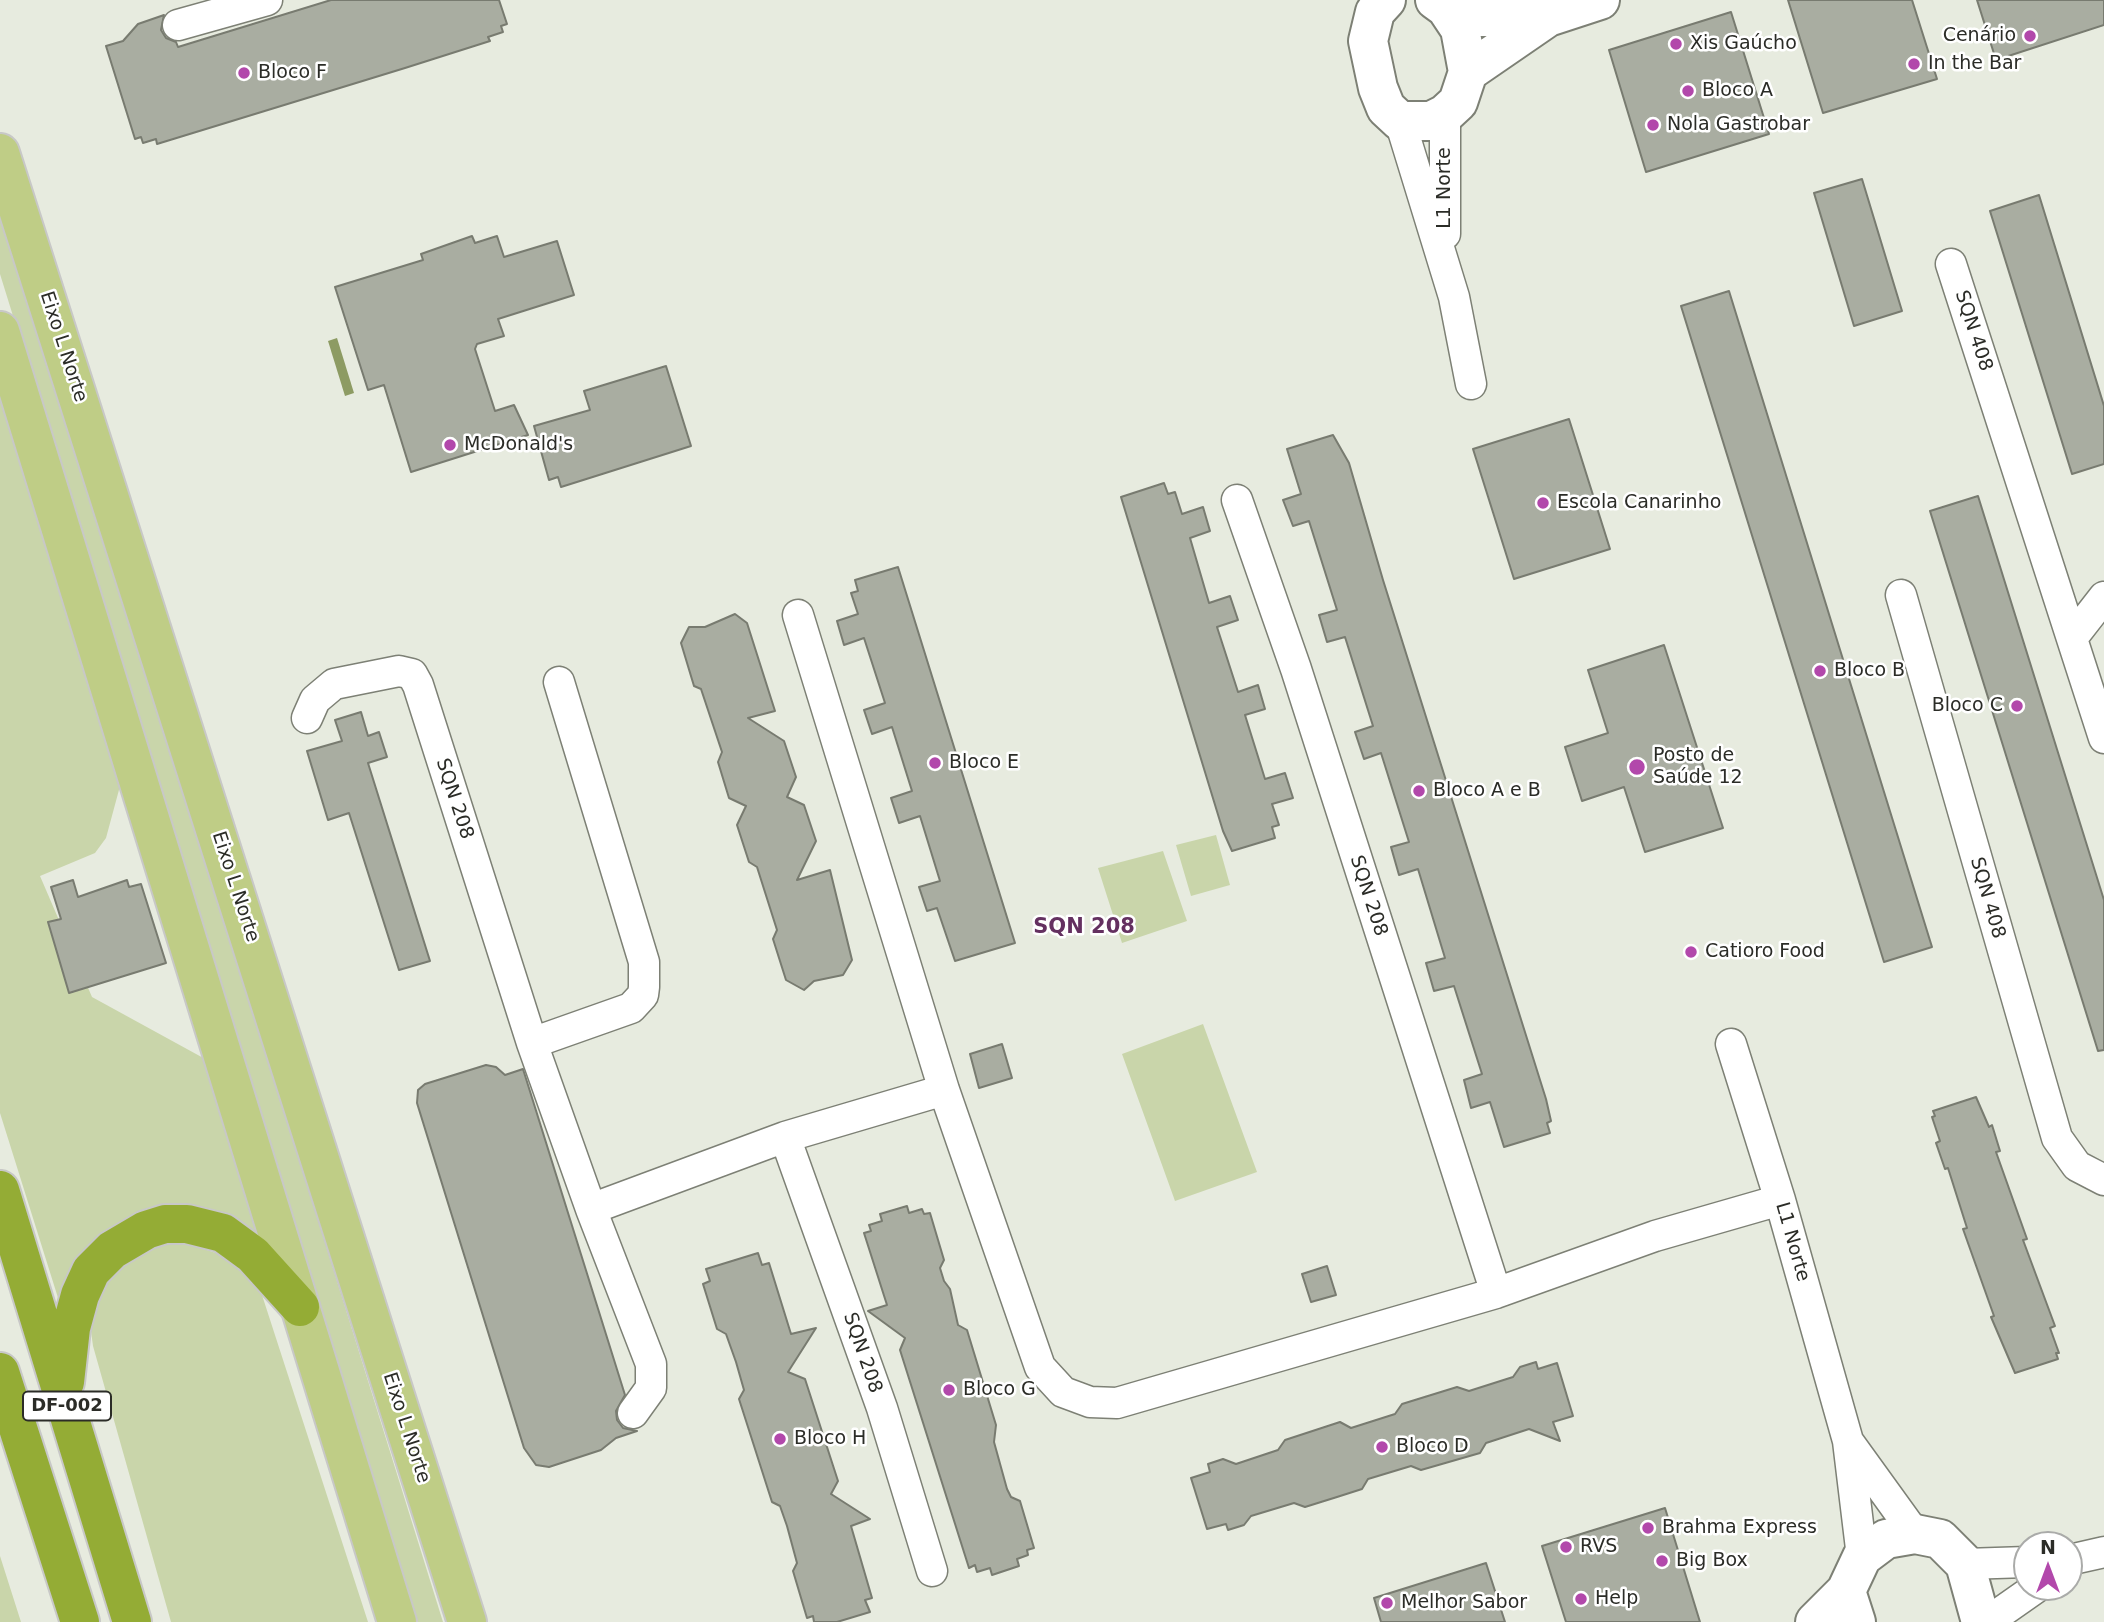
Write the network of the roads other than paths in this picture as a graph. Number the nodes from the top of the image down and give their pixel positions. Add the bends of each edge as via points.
1 (267, 0) edge
2 (1600, 0) edge
3 (1378, 4) edge
4 (1444, 9) edge
5 (1548, 17) junction
6 (178, 25) dead end
7 (1468, 72) junction
8 (1445, 114) junction
9 (1400, 121) junction
10 (0, 153) edge
11 (1444, 262) junction
12 (1951, 264) dead end
13 (0, 331) edge
14 (1471, 384) dead end
15 (1237, 500) dead end
16 (1901, 595) dead end
17 (2104, 597) edge
18 (798, 615) dead end
19 (2072, 638) junction
20 (559, 682) dead end
21 (307, 719) dead end
22 (2104, 738) edge
23 (532, 1043) junction
24 (1731, 1044) dead end
25 (944, 1090) junction
26 (785, 1137) junction
27 (2104, 1180) edge
28 (0, 1190) edge
29 (1780, 1200) junction
30 (591, 1209) junction
31 (1496, 1293) junction
32 (300, 1307) junction
33 (0, 1372) edge
34 (64, 1395) junction
35 (633, 1413) dead end
36 (1848, 1441) junction
37 (0, 1464) edge
38 (1915, 1534) junction
39 (57, 1552) junction
40 (1861, 1557) junction
41 (2013, 1562) edge
42 (1965, 1564) junction
43 (932, 1571) dead end
44 (2017, 1601) edge
45 (1851, 1607) edge
46 (79, 1622) edge
47 (132, 1622) edge
48 (397, 1622) edge
49 (467, 1622) edge
50 (1815, 1622) edge
51 (1981, 1622) edge
52 (1987, 1622) edge

1 - 6 street
2 - 5 street
3 - 9 street via 1368,41 1371,62 1386,108
4 - 5 street
4 - 7 street via 1460,29
5 - 7 street
7 - 8 street via 1458,102
8 - 9 street via 1431,121
8 - 11 street, L1 Norte
9 - 11 street, L1 Norte
10 - 49 main road, Eixo L Norte
11 - 14 street, L1 Norte
12 - 19 street, SQN 408
13 - 32 main road
15 - 31 street, SQN 208 via 1296,668
16 - 27 street, SQN 408 via 2057,1138 2077,1166
17 - 19 street
18 - 25 street
19 - 22 street, SQN 408
20 - 23 street via 644,962 644,987 631,1008
21 - 23 street, SQN 208 via 315,700 334,684 399,671 412,674
23 - 30 street, SQN 208
24 - 29 street, L1 Norte
25 - 26 street
25 - 31 street via 1040,1367 1063,1392 1074,1397 1117,1403
26 - 30 street
26 - 43 street, SQN 208 via 882,1408
28 - 34 highway, DF-002
29 - 31 street via 1655,1236
29 - 36 street, L1 Norte
30 - 35 street, SQN 208 via 651,1364 651,1388
32 - 34 highway via 253,1255 223,1233 187,1224 146,1230 91,1271 71,1328
32 - 48 main road
33 - 39 highway, DF-002
34 - 47 highway, DF-002
36 - 38 street, L1 Norte
36 - 40 street, L1 Norte
37 - 39 highway
38 - 40 street via 1886,1539
38 - 42 street via 1940,1539
39 - 46 highway, DF-002
40 - 45 street
41 - 42 street
42 - 51 street
44 - 52 street
45 - 50 street

